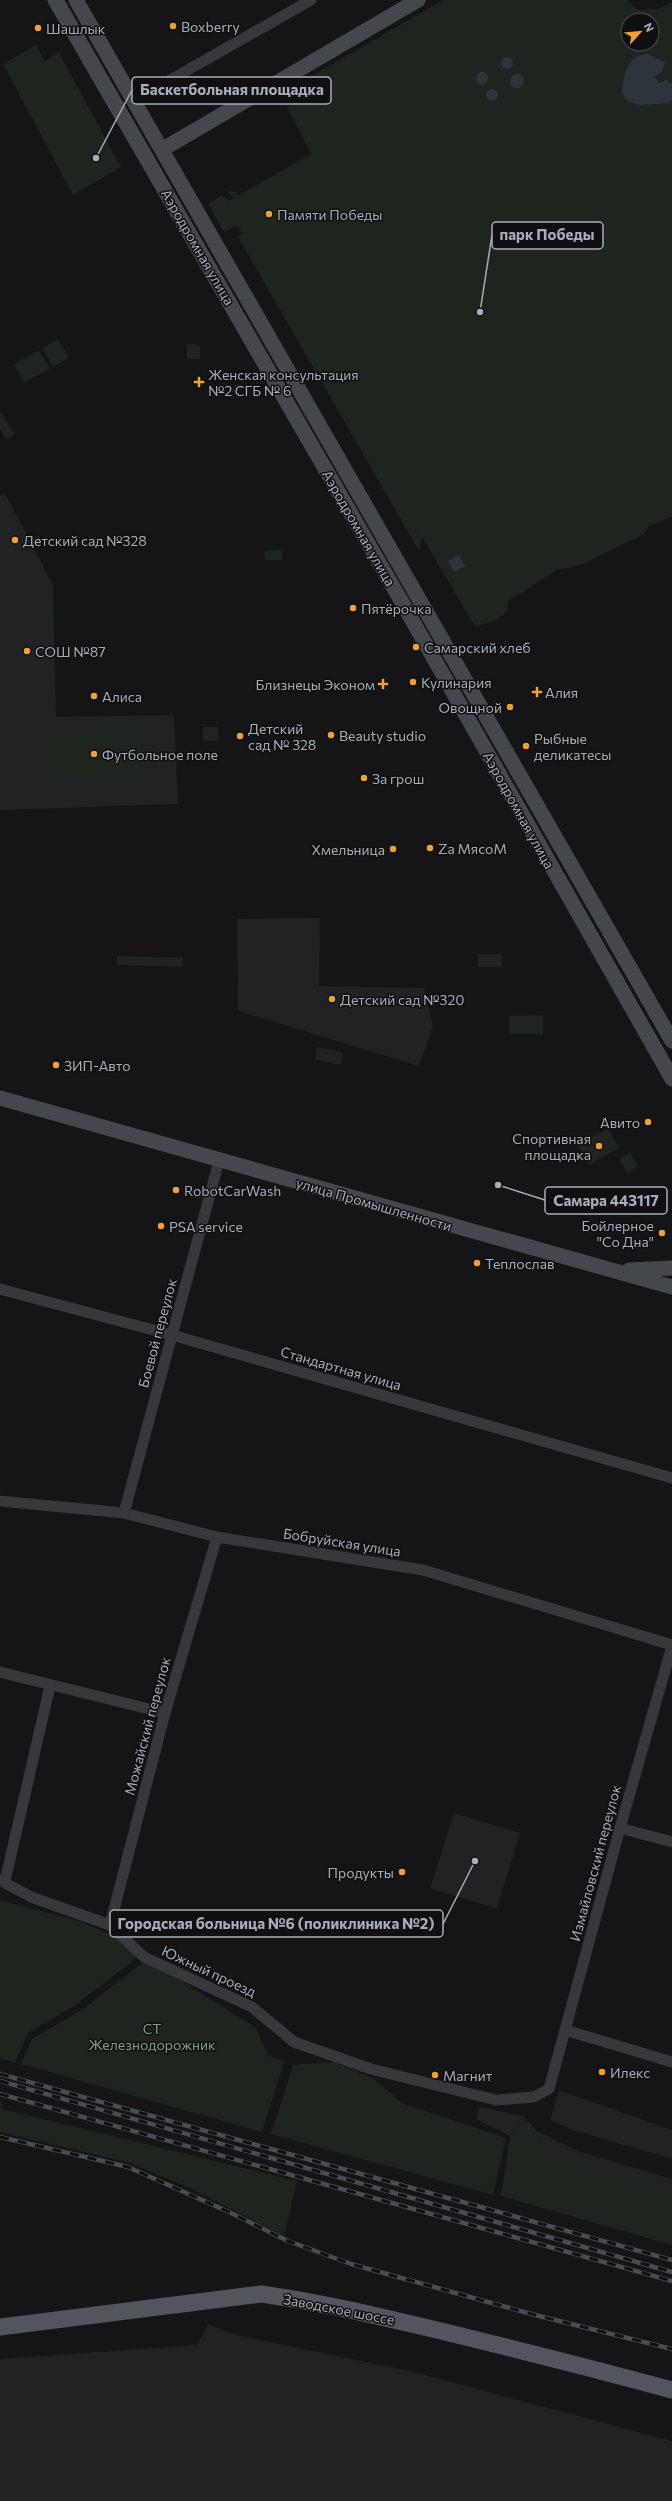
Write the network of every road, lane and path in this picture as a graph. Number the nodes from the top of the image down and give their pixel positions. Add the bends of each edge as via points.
1 (55, 0) edge
2 (76, 0) edge
3 (311, 0) edge
4 (418, 0) edge
5 (134, 100) junction
6 (162, 149) junction
7 (672, 1041) edge
8 (672, 1079) edge
9 (0, 1098) edge
10 (219, 1161) junction
11 (672, 1268) edge
12 (610, 1270) junction
13 (672, 1287) edge
14 (0, 1289) edge
15 (172, 1334) junction
16 (672, 1478) edge
17 (0, 1501) edge
18 (124, 1513) junction
19 (217, 1536) junction
20 (672, 1645) edge
21 (0, 1672) edge
22 (50, 1686) junction
23 (165, 1713) junction
24 (620, 1828) junction
25 (672, 1842) edge
26 (3, 1881) edge
27 (110, 1925) junction
28 (565, 2030) junction
29 (672, 2062) edge
30 (549, 2089) joint
31 (0, 2327) edge
32 (672, 2390) edge

1 - 8 main road, Аэродромная улица via 403,604
2 - 5 main road, Аэродромная улица
3 - 5 street
4 - 6 main road
5 - 6 main road, Аэродромная улица
6 - 7 main road, Аэродромная улица
9 - 10 main road, улица Промышленности
10 - 12 main road, улица Промышленности
10 - 15 street, Боевой переулок
11 - 12 main road, улица Промышленности
12 - 13 main road, улица Промышленности
14 - 15 street, Стандартная улица
15 - 16 street, Стандартная улица
15 - 18 street, Боевой переулок
17 - 18 street, Бобруйская улица
18 - 19 street, Бобруйская улица
19 - 20 street, Бобруйская улица via 422,1570
19 - 23 street, Можайский переулок
20 - 24 street, Измайловский переулок
21 - 22 street
22 - 23 street
22 - 26 street
23 - 27 street, Можайский переулок
24 - 25 street
24 - 28 street, Измайловский переулок
26 - 27 street, Южный проезд via 31,1897
27 - 30 street, Южный проезд via 144,1957 252,2007 294,2042 371,2069 496,2100 534,2097
28 - 29 street
28 - 30 street, Измайловский переулок
31 - 32 main road, Заводское шоссе via 261,2294 296,2298 389,2318 548,2356

